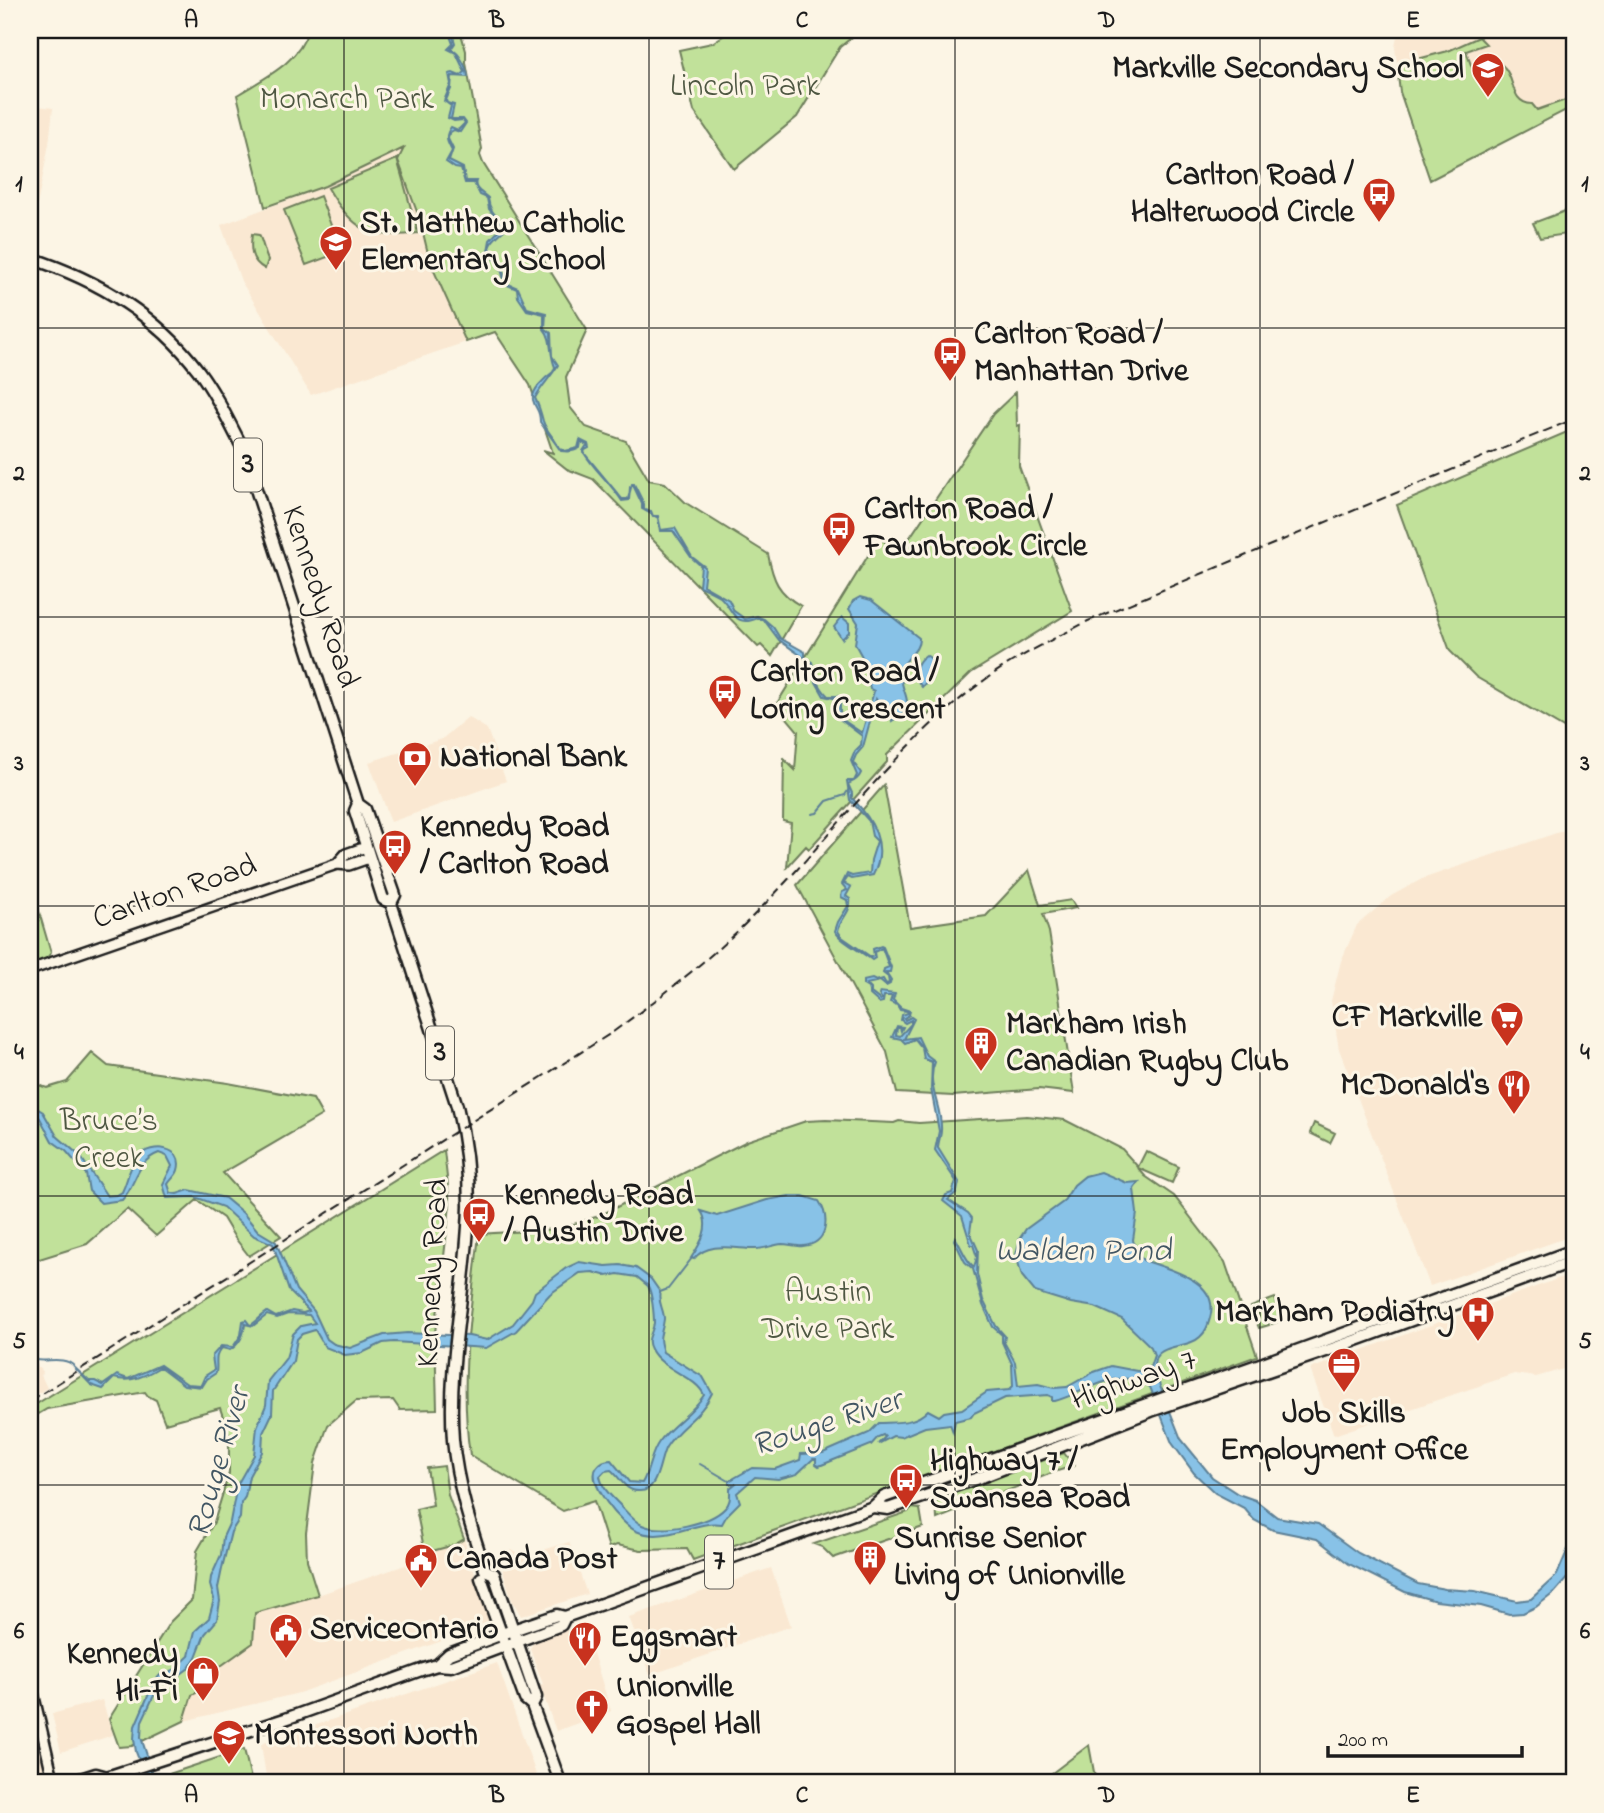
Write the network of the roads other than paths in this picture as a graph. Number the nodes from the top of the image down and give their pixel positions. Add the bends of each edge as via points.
1 (30, 258) edge
2 (358, 804) junction
3 (367, 852) junction
4 (391, 903) junction
5 (30, 970) edge
6 (1574, 1250) edge
7 (1574, 1261) edge
8 (1181, 1396) junction
9 (483, 1574) junction
10 (565, 1617) junction
11 (513, 1630) junction
12 (502, 1635) junction
13 (518, 1642) junction
14 (506, 1647) junction
15 (437, 1665) junction
16 (30, 1680) edge
17 (532, 1705) junction
18 (103, 1780) edge
19 (560, 1782) edge
20 (54, 1783) edge
21 (68, 1783) edge

1 - 2 main road, Kennedy Road / 3 via 103,287 140,311 197,369 222,408 243,449
2 - 3 main road, Kennedy Road / 3 via 355,811
2 - 4 main road, Kennedy Road / 3 via 365,809 395,895
3 - 4 main road, Kennedy Road / 3 via 383,899
3 - 5 main road, Carlton Road via 346,854 337,864
4 - 9 main road, Kennedy Road / 3 via 463,1129 469,1205 452,1401 456,1461
6 - 8 main road, Highway 7 / 7
7 - 8 main road, Highway 7 / 7 via 1332,1349
8 - 10 main road, Highway 7 / 7 via 984,1476 888,1508 873,1507
9 - 11 main road, Kennedy Road / 3 via 494,1574
9 - 12 main road, Kennedy Road / 3
10 - 11 main road, Highway 7 / 7 via 556,1615
10 - 13 main road, Highway 7 / 7 via 561,1625
11 - 12 main road, Highway 7 / 7
11 - 13 main road, Kennedy Road / 3
12 - 14 main road, Kennedy Road / 3
12 - 15 main road, Highway 7 / 7 via 449,1654
13 - 14 main road, Highway 7 / 7
13 - 17 main road, Kennedy Road / 3 via 536,1697
14 - 15 main road, Highway 7 / 7 via 452,1666
14 - 17 main road, Kennedy Road / 3 via 525,1699
15 - 18 main road, Highway 7 / 7
16 - 20 main road
17 - 19 main road, Kennedy Road / 3
18 - 21 main road, Highway 7 / 7 via 96,1774

